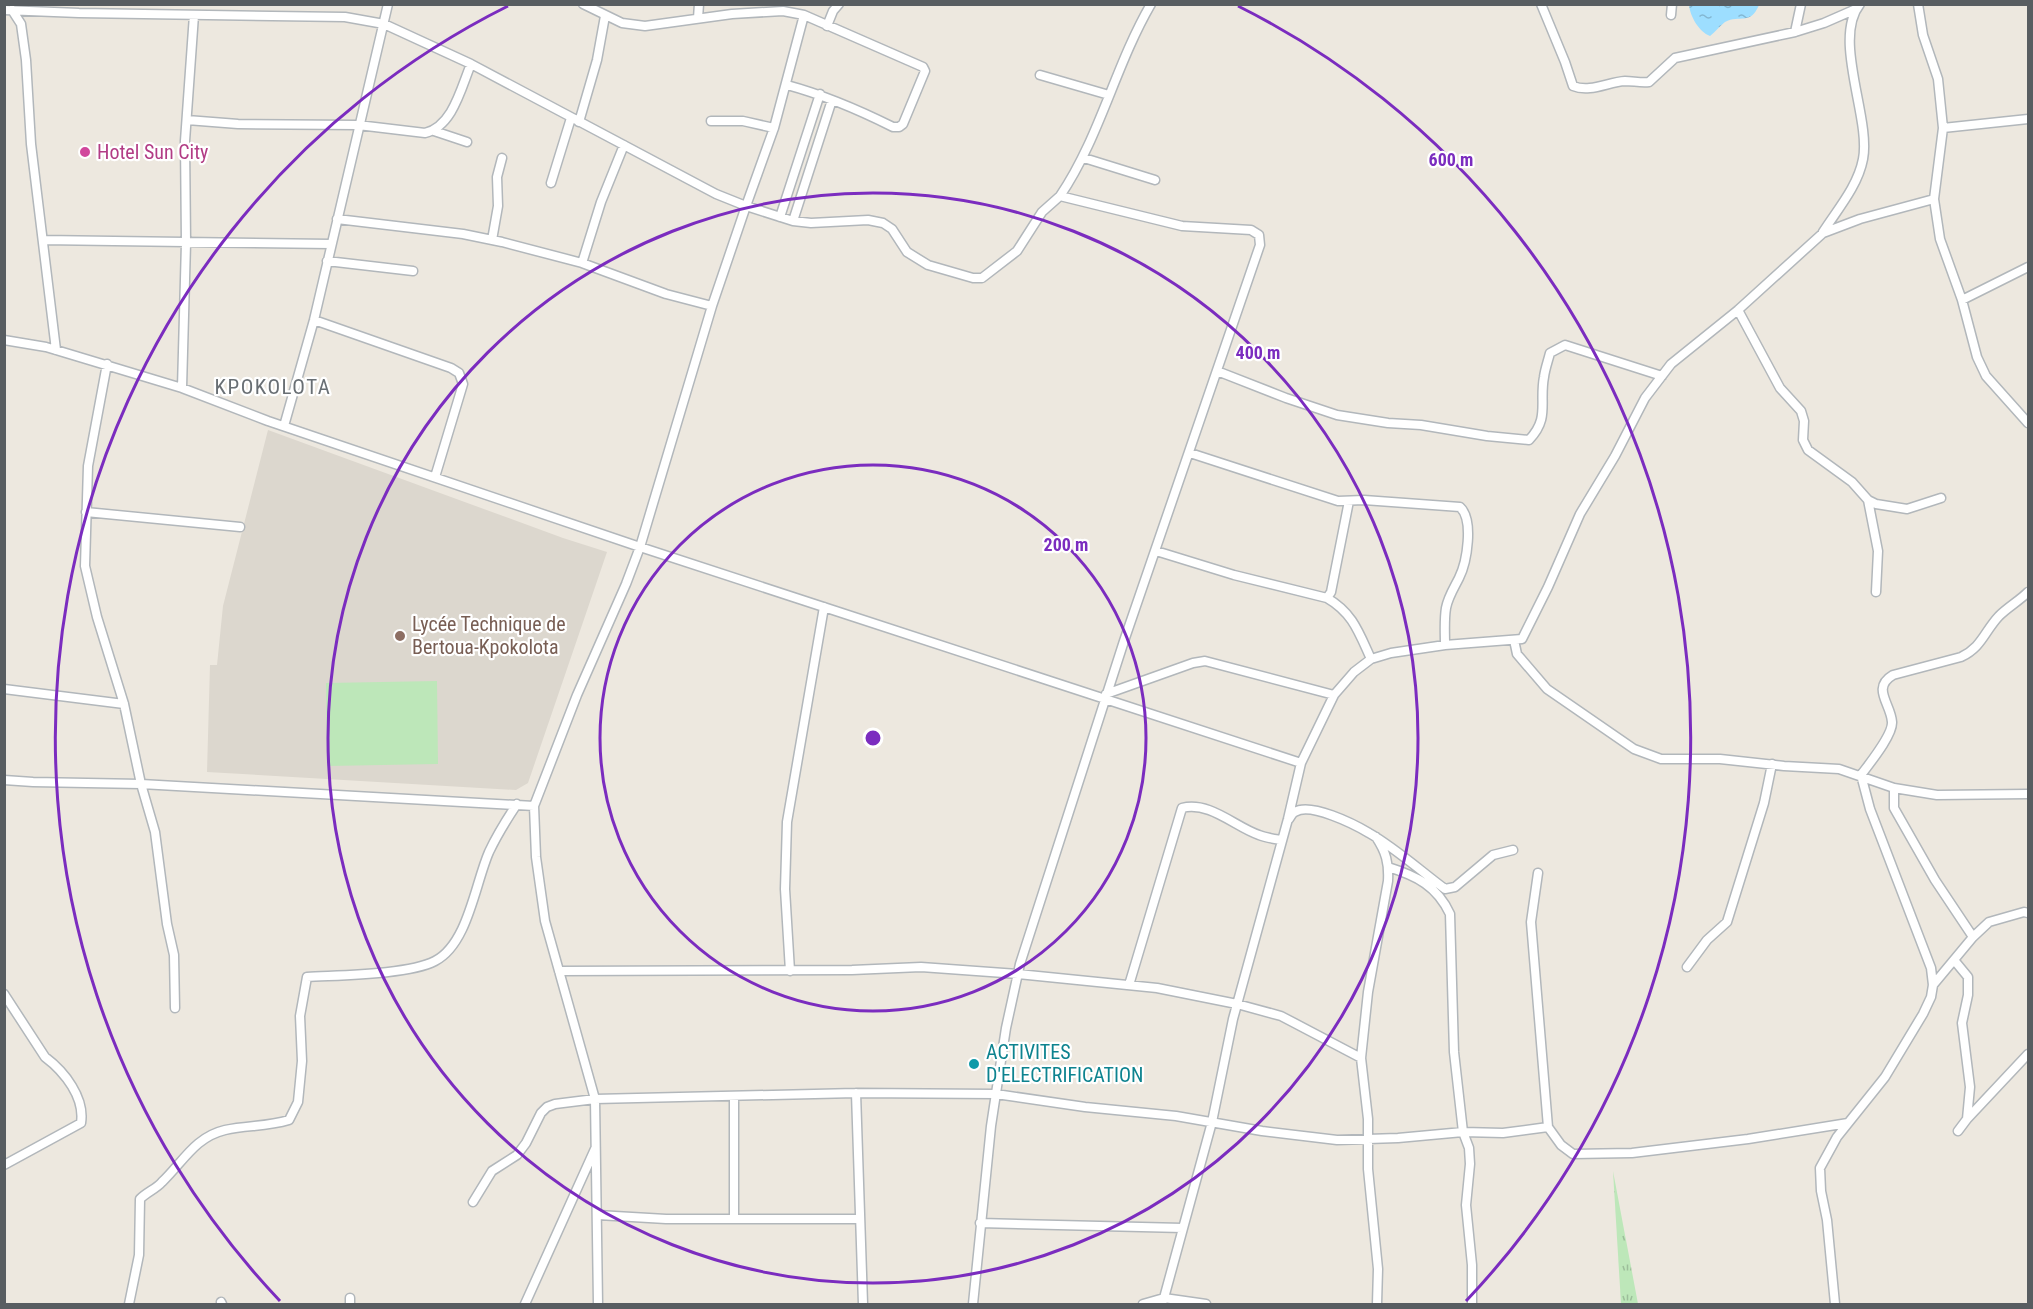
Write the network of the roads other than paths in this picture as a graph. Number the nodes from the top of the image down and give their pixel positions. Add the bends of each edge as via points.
1 (255, 4) edge
2 (388, 4) edge
3 (583, 4) edge
4 (699, 4) edge
5 (839, 4) edge
6 (1151, 4) edge
7 (1541, 4) edge
8 (1672, 4) edge
9 (1801, 4) edge
10 (1918, 4) edge
11 (1858, 7) edge
12 (784, 8) edge
13 (79, 9) edge
14 (8, 10) edge
15 (194, 15) junction
16 (804, 15) junction
17 (1671, 15) dead end
18 (257, 16) junction
19 (605, 16) junction
20 (698, 18) junction
21 (384, 24) junction
22 (827, 26) junction
23 (1795, 32) junction
24 (471, 64) junction
25 (1040, 75) dead end
26 (787, 85) junction
27 (820, 94) junction
28 (1109, 95) junction
29 (832, 100) junction
30 (2028, 118) edge
31 (187, 120) junction
32 (575, 120) junction
33 (711, 120) dead end
34 (358, 125) junction
35 (774, 128) junction
36 (1943, 128) junction
37 (434, 131) junction
38 (467, 142) dead end
39 (624, 146) junction
40 (502, 158) dead end
41 (1084, 158) junction
42 (1155, 180) dead end
43 (551, 183) dead end
44 (1060, 196) junction
45 (1934, 200) junction
46 (747, 206) junction
47 (780, 217) junction
48 (337, 219) junction
49 (793, 221) junction
50 (1823, 233) junction
51 (43, 240) junction
52 (492, 240) junction
53 (186, 243) junction
54 (331, 244) junction
55 (327, 261) junction
56 (582, 262) junction
57 (2028, 267) edge
58 (414, 271) dead end
59 (1962, 300) junction
60 (712, 306) junction
61 (1738, 310) junction
62 (314, 320) junction
63 (4, 340) edge
64 (56, 350) junction
65 (107, 364) junction
66 (1217, 371) junction
67 (1662, 376) junction
68 (182, 388) junction
69 (2028, 423) edge
70 (284, 426) junction
71 (1190, 453) junction
72 (435, 477) junction
73 (1941, 498) dead end
74 (1868, 500) junction
75 (1349, 501) junction
76 (86, 512) junction
77 (240, 527) dead end
78 (640, 547) junction
79 (1156, 551) junction
80 (1876, 592) dead end
81 (2028, 592) edge
82 (1327, 598) junction
83 (824, 607) junction
84 (1514, 640) junction
85 (1444, 645) junction
86 (1371, 659) junction
87 (4, 689) edge
88 (1334, 695) junction
89 (1105, 696) junction
90 (124, 704) junction
91 (1301, 763) junction
92 (1772, 764) junction
93 (1861, 776) junction
94 (4, 780) edge
95 (141, 784) junction
96 (1894, 788) junction
97 (2028, 794) edge
98 (517, 804) junction
99 (534, 806) junction
100 (1288, 819) junction
101 (1376, 837) junction
102 (1282, 840) junction
103 (1513, 850) dead end
104 (1388, 867) junction
105 (1538, 873) dead end
106 (2028, 913) edge
107 (1973, 937) junction
108 (1954, 960) junction
109 (1687, 967) dead end
110 (559, 971) junction
111 (790, 971) junction
112 (1018, 974) junction
113 (1129, 985) junction
114 (1933, 985) junction
115 (4, 994) edge
116 (1237, 1004) junction
117 (175, 1008) dead end
118 (2028, 1054) edge
119 (1361, 1058) junction
120 (856, 1093) junction
121 (996, 1094) junction
122 (734, 1096) junction
123 (595, 1099) junction
124 (1967, 1119) junction
125 (1212, 1122) junction
126 (1848, 1123) junction
127 (1548, 1127) junction
128 (1958, 1131) dead end
129 (1463, 1132) junction
130 (1368, 1139) junction
131 (596, 1146) junction
132 (4, 1165) edge
133 (474, 1202) dead end
134 (598, 1215) junction
135 (860, 1218) junction
136 (734, 1219) junction
137 (980, 1223) junction
138 (1183, 1228) junction
139 (1163, 1301) edge
140 (129, 1305) edge
141 (525, 1305) edge
142 (598, 1305) edge
143 (862, 1305) edge
144 (973, 1305) edge
145 (1143, 1305) edge
146 (1206, 1305) edge
147 (1377, 1305) edge
148 (1472, 1305) edge
149 (1835, 1305) edge

1 - 18 street
2 - 21 street
3 - 19 street
4 - 20 street
5 - 22 street
6 - 28 street
7 - 23 street via 1572,86 1577,88 1649,82 1675,58
8 - 17 street
9 - 23 street
10 - 36 street via 1923,35 1938,79
11 - 23 street
11 - 50 street via 1850,40 1864,158 1857,178
12 - 16 street
12 - 20 street
13 - 14 street
13 - 15 street
14 - 51 street via 21,24
15 - 18 street
15 - 31 street
16 - 22 street
16 - 26 street
18 - 21 street via 345,17
19 - 20 street via 645,26
19 - 32 street via 597,60
21 - 24 street
21 - 34 street
22 - 29 street via 925,71 899,127
24 - 32 street
24 - 37 street via 446,121
25 - 28 street
26 - 27 street
26 - 35 street
27 - 29 street
27 - 47 street
28 - 41 street
29 - 49 street
30 - 36 street
31 - 34 street
31 - 53 street
32 - 39 street
32 - 43 street
33 - 35 street via 743,121
34 - 37 street via 418,133
34 - 48 street
35 - 46 street
36 - 45 street
37 - 38 street
39 - 46 street
39 - 56 street
40 - 52 street
41 - 42 street
41 - 44 street
44 - 49 street via 1042,212 1017,251 982,278 928,265 907,252 892,229 883,223
44 - 66 street via 1182,226 1251,230 1259,235 1260,245
45 - 50 street
45 - 59 street via 1940,239
46 - 47 street
46 - 60 street
47 - 49 street
48 - 52 street
48 - 54 street
50 - 61 street
51 - 53 street
51 - 64 street
52 - 56 street
53 - 54 street
53 - 68 street
54 - 55 street
55 - 58 street
55 - 62 street
56 - 60 street via 666,294
57 - 59 street
59 - 69 street via 1986,376
60 - 78 street
61 - 67 street via 1701,337
61 - 74 street via 1780,388 1801,411 1803,440 1808,450 1852,482
62 - 70 street
62 - 72 street via 459,373 463,384
63 - 64 street
64 - 65 street
65 - 68 street
65 - 76 street via 88,466
66 - 67 street via 1337,415 1529,440 1538,430 1544,411 1543,378 1550,353 1565,345
66 - 71 street
67 - 84 street via 1645,398 1580,514 1522,639
68 - 70 street
70 - 72 street
71 - 75 street via 1338,501
71 - 79 street
72 - 78 street
73 - 74 street via 1907,509
74 - 80 street via 1878,551
75 - 82 street
75 - 85 street via 1460,507 1466,512 1466,556 1445,608
76 - 77 street
76 - 90 street via 85,566
78 - 83 street
78 - 99 street
79 - 82 street
79 - 89 street
81 - 93 street via 1998,617 1971,652 1886,680 1882,689 1893,724
82 - 86 street via 1339,604 1355,622
83 - 89 street
83 - 111 street via 787,822 785,889
84 - 85 street
84 - 92 street via 1517,654 1547,689 1634,749 1661,759
85 - 86 street
86 - 88 street
87 - 90 street
88 - 89 street via 1205,661
88 - 91 street
89 - 91 street
89 - 112 street
90 - 95 street
91 - 100 street
92 - 93 street via 1839,769
92 - 109 street via 1728,922 1707,940
93 - 96 street
93 - 114 street via 1931,968
94 - 95 street
95 - 98 street
95 - 117 street via 154,832 174,955
96 - 97 street via 1937,795
96 - 107 street via 1894,808
98 - 99 street
98 - 140 street via 489,853 459,936 445,955 401,970 307,977 300,1016 302,1061 298,1102 289,1120 270,1126 223,1130 199,1142 163,1181 140,1198 139,1255
99 - 110 street via 545,921
100 - 101 street via 1295,812 1315,809
100 - 102 street
101 - 103 street via 1445,889 1455,887 1493,855
101 - 104 street
102 - 113 street via 1258,835 1213,811 1182,808
102 - 116 street
104 - 119 street
104 - 129 street via 1414,875 1442,898 1450,914 1454,1052
105 - 127 street via 1531,922
106 - 107 street via 1989,922
107 - 108 street
108 - 114 street
108 - 124 street via 1968,977 1962,1023 1970,1087
110 - 111 street
110 - 123 street
111 - 112 street via 921,967
112 - 113 street
112 - 121 street
113 - 116 street
114 - 126 street via 1923,1014 1886,1077
115 - 132 street via 45,1057 77,1094 82,1113 81,1123
116 - 119 street via 1281,1016
116 - 125 street
118 - 124 street
119 - 130 street
120 - 121 street
120 - 122 street
120 - 135 street
121 - 125 street
121 - 137 street
122 - 123 street
122 - 136 street
123 - 131 street
123 - 133 street via 547,1107 517,1155 492,1171
124 - 128 street
125 - 130 street via 1326,1139
125 - 138 street
126 - 127 street via 1632,1153 1585,1154 1573,1154
126 - 149 street via 1821,1168
127 - 129 street via 1503,1133
129 - 130 street
129 - 148 street via 1470,1164 1466,1205
130 - 147 street
131 - 134 street
131 - 141 street
134 - 136 street
134 - 142 street
135 - 136 street
135 - 143 street
137 - 138 street
137 - 144 street
138 - 139 street
139 - 145 street
139 - 146 street

